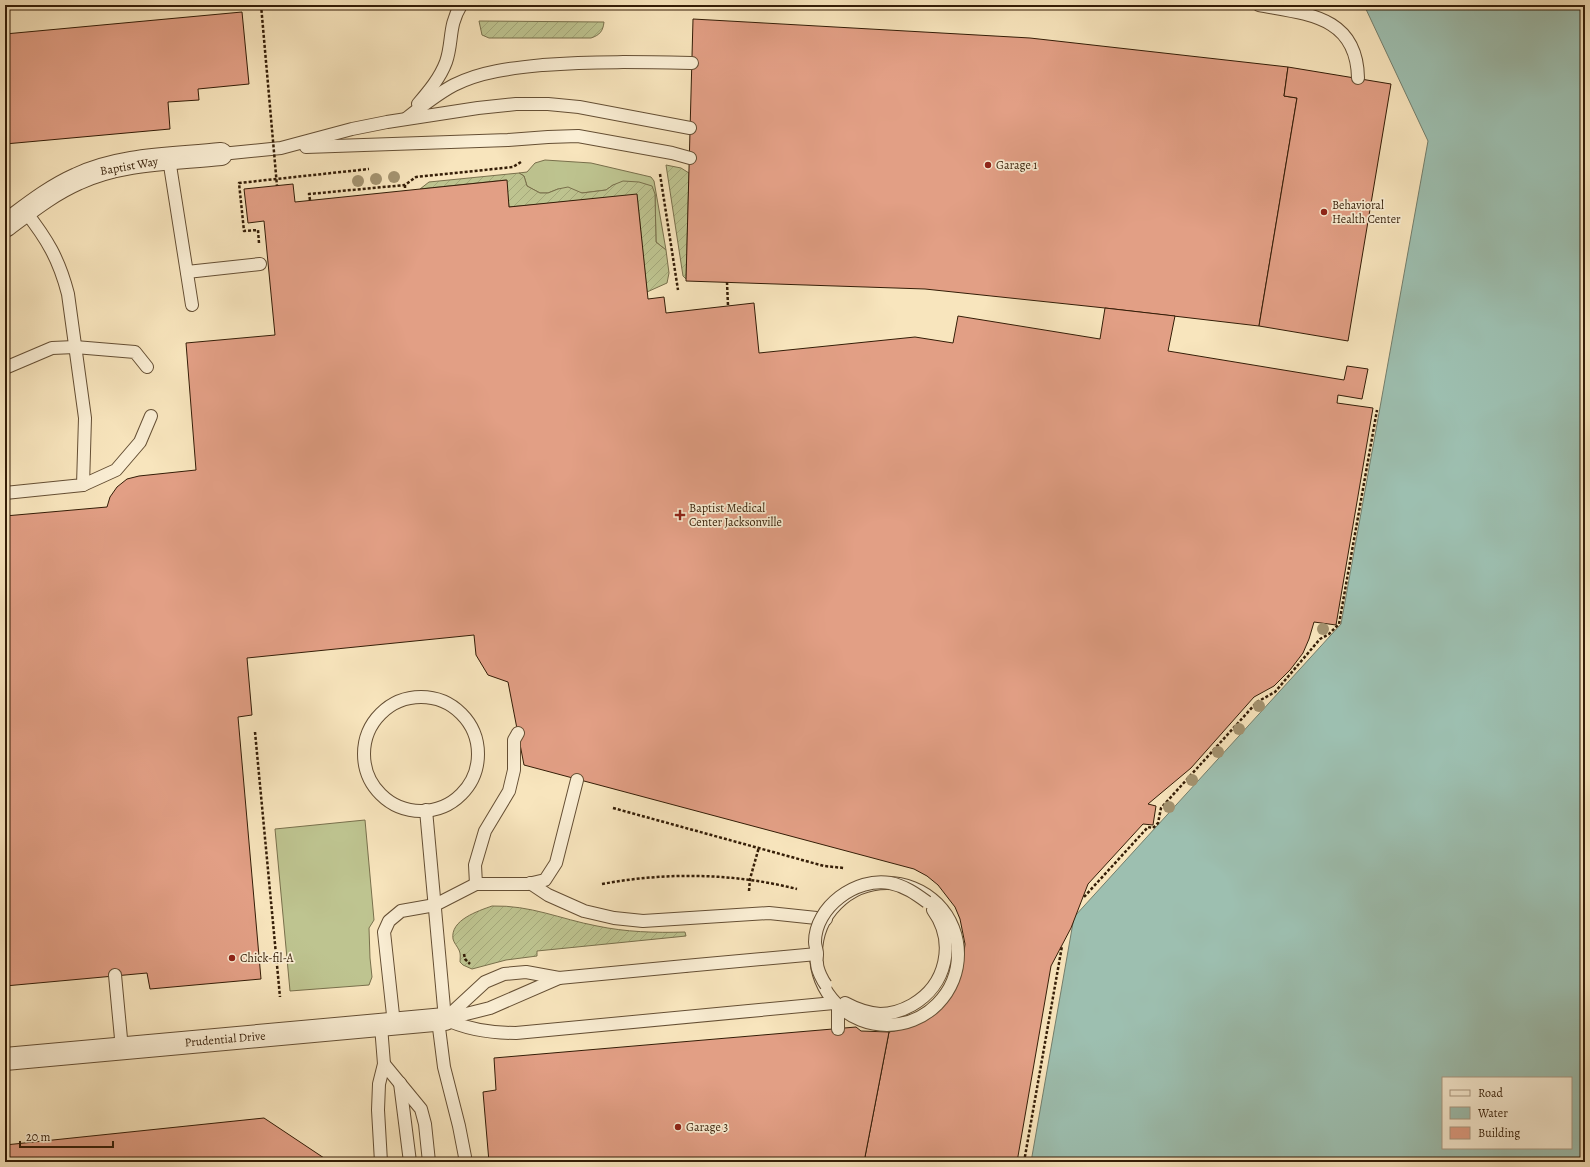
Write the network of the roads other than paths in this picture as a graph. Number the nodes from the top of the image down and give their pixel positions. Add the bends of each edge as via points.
1 (461, 5) edge
2 (1259, 5) edge
3 (692, 63) dead end
4 (1358, 78) dead end
5 (406, 119) junction
6 (690, 128) dead end
7 (281, 148) junction
8 (221, 154) joint
9 (690, 158) dead end
10 (170, 159) junction
11 (25, 211) junction
12 (5, 226) edge
13 (260, 264) dead end
14 (187, 272) junction
15 (192, 305) dead end
16 (75, 347) junction
17 (147, 367) dead end
18 (5, 368) edge
19 (151, 416) dead end
20 (83, 485) junction
21 (5, 493) edge
22 (518, 733) dead end
23 (578, 780) dead end
24 (426, 810) junction
25 (476, 884) junction
26 (530, 884) junction
27 (435, 905) junction
28 (826, 919) junction
29 (817, 954) junction
30 (115, 976) dead end
31 (559, 978) junction
32 (837, 1003) junction
33 (441, 1020) junction
34 (387, 1025) junction
35 (838, 1029) dead end
36 (122, 1049) junction
37 (5, 1059) edge
38 (384, 1064) junction
39 (400, 1083) junction
40 (381, 1162) edge
41 (410, 1162) edge
42 (429, 1162) edge
43 (466, 1162) edge

1 - 5 lane via 453,20 446,61 441,74
2 - 4 lane via 1307,14 1332,25 1352,47
3 - 5 lane via 599,61 498,70 455,85
5 - 6 lane via 497,105 548,104 579,107
5 - 7 lane
7 - 8 lane
7 - 9 lane via 578,136
8 - 10 street, Baptist Way
10 - 11 street, Baptist Way via 119,166 91,173 58,188
10 - 14 lane
11 - 12 street, Baptist Way
11 - 16 lane via 47,240 61,272 68,294
13 - 14 lane
14 - 15 lane
16 - 17 lane via 135,352
16 - 18 lane via 52,348
16 - 20 lane via 85,418
19 - 20 lane via 140,442 116,470
20 - 21 lane
22 - 25 lane via 514,740 514,770 509,791 484,831 475,865
23 - 26 lane via 556,863 545,880
24 - 24 lane via 436,809 452,801 466,788 474,772 477,754 474,736 466,720 459,713 436,699 417,698 399,702 383,711 377,718 365,742 364,761 369,778 386,799 405,808
24 - 27 lane
25 - 26 lane
25 - 27 lane
26 - 28 lane via 548,896 584,911 622,919 649,921 769,913
27 - 33 lane
27 - 34 lane via 401,911 389,921 384,932
28 - 32 lane via 821,927 816,948 818,971 826,992
28 - 32 lane via 833,908 850,894 870,885 893,884 914,888 936,902 950,922 958,945 957,969 948,992 931,1011 909,1022 884,1025 855,1023
29 - 31 lane, bridge
29 - 32 lane, bridge via 816,964
29 - 32 lane, bridge via 815,943 820,922 831,904 848,891 868,884 889,883 910,890 928,902 940,919 946,940 945,962 936,983 922,999 903,1010 881,1014
30 - 36 lane
31 - 33 lane via 490,1008
31 - 33 lane via 526,972 494,977 477,988
32 - 33 lane via 516,1033 467,1028
32 - 35 lane
33 - 34 street, Prudential Drive
33 - 43 lane via 444,1067
34 - 36 street, Prudential Drive
34 - 38 lane
36 - 37 street, Prudential Drive
38 - 39 lane
38 - 40 lane via 379,1084 378,1110
39 - 41 lane
39 - 42 lane via 421,1109

